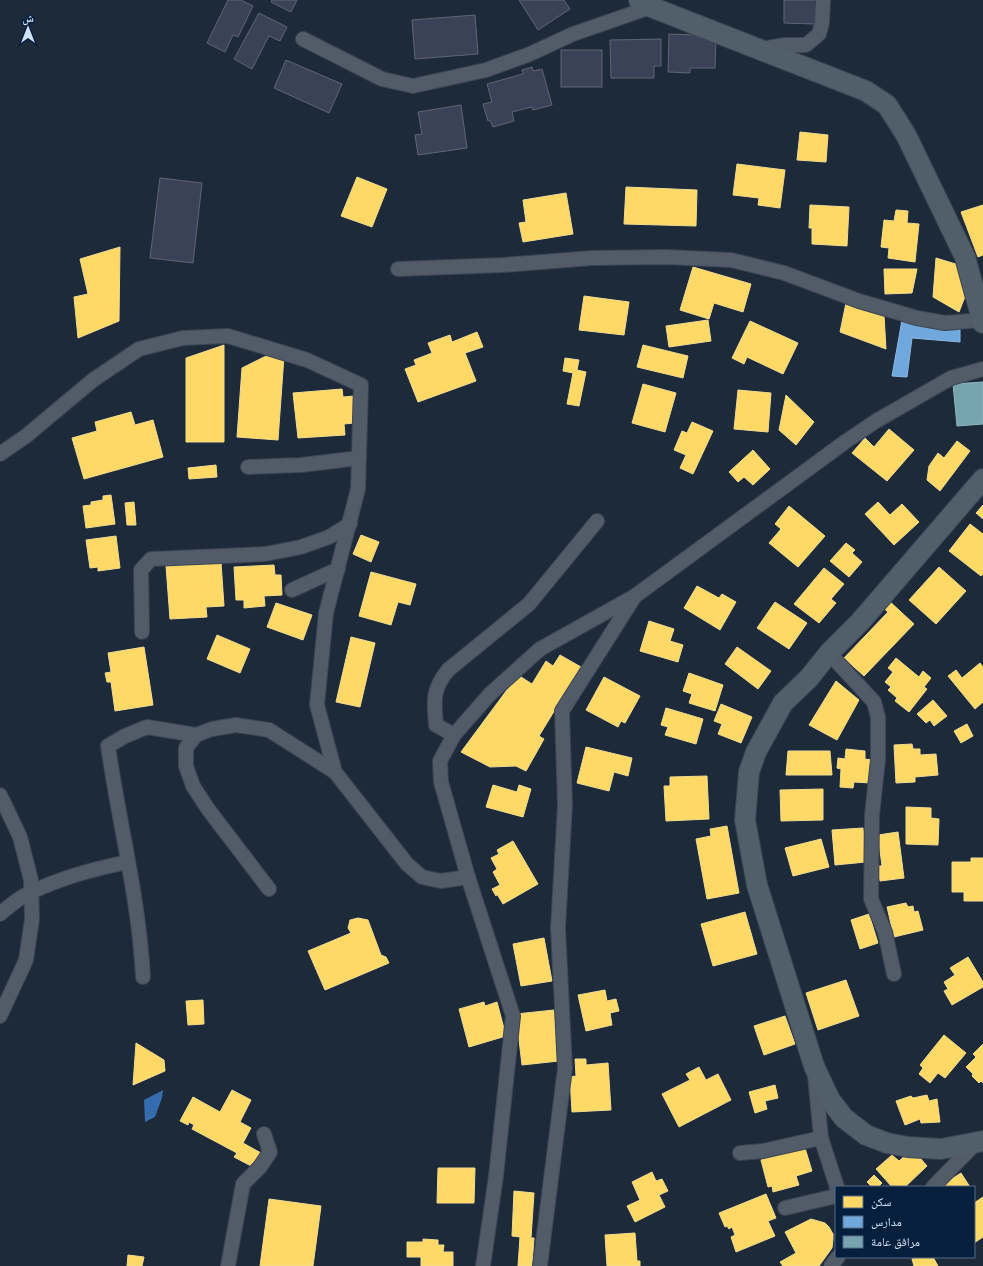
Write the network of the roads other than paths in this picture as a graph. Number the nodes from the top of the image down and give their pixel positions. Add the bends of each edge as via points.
1 (823, 0) edge
2 (645, 3) edge
3 (303, 39) dead end
4 (761, 49) junction
5 (398, 269) dead end
6 (983, 320) edge
7 (983, 369) edge
8 (0, 454) edge
9 (359, 458) junction
10 (248, 466) dead end
11 (983, 479) edge
12 (597, 521) dead end
13 (350, 524) junction
14 (338, 569) junction
15 (292, 590) dead end
16 (635, 596) junction
17 (142, 632) dead end
18 (829, 653) junction
19 (454, 735) junction
20 (196, 736) junction
21 (335, 772) junction
22 (0, 795) edge
23 (128, 862) junction
24 (468, 877) junction
25 (269, 889) dead end
26 (31, 892) junction
27 (0, 914) edge
28 (894, 974) dead end
29 (143, 977) dead end
30 (0, 1016) edge
31 (814, 1066) junction
32 (264, 1134) dead end
33 (821, 1138) junction
34 (979, 1142) edge
35 (740, 1153) dead end
36 (837, 1186) edge
37 (934, 1186) edge
38 (835, 1196) edge
39 (785, 1208) dead end
40 (837, 1258) edge
41 (228, 1266) edge
42 (483, 1266) edge
43 (540, 1266) edge
44 (831, 1266) edge

1 - 4 street via 819,34 806,45
2 - 3 street via 530,54 486,70 413,86 382,79
2 - 4 street
4 - 6 street via 866,91 887,105 906,135 965,257
5 - 6 street via 592,258 666,257 731,260 784,272 858,301 917,318 945,323
7 - 16 street via 951,378 876,421
8 - 9 street via 26,436 93,380 139,349 183,338 228,336 307,360 361,385
9 - 10 street via 300,465
9 - 13 street via 358,489
11 - 18 street via 860,622
12 - 19 street via 529,604 448,670 440,681 436,689 436,724
13 - 14 street
13 - 17 street via 329,537 265,554 151,559 141,570
14 - 15 street
14 - 21 street via 326,612 317,705
16 - 19 street via 540,649 490,694
16 - 43 street via 562,711 564,805 558,928 565,1068
18 - 28 street via 874,702 878,717 878,760 872,816 871,899 885,932
18 - 31 street via 784,703 756,752 749,772 745,820 757,885
19 - 24 street via 440,761 441,782
20 - 21 street via 212,729 236,725 269,730
20 - 23 street via 147,727 108,746
20 - 25 street via 186,748 186,766 193,786
21 - 24 street via 407,864 422,877 441,882
22 - 26 street via 20,837 31,880
23 - 26 street via 106,866 45,885
23 - 29 street via 142,951
24 - 42 street via 513,1016 496,1176
26 - 27 street
26 - 30 street via 32,919 26,960
31 - 33 street
31 - 34 street via 830,1100 844,1118 866,1135 908,1147 941,1149
32 - 41 street via 270,1152 260,1167 243,1184
33 - 35 street via 763,1151
33 - 36 street
34 - 37 street
38 - 39 street
40 - 44 street

